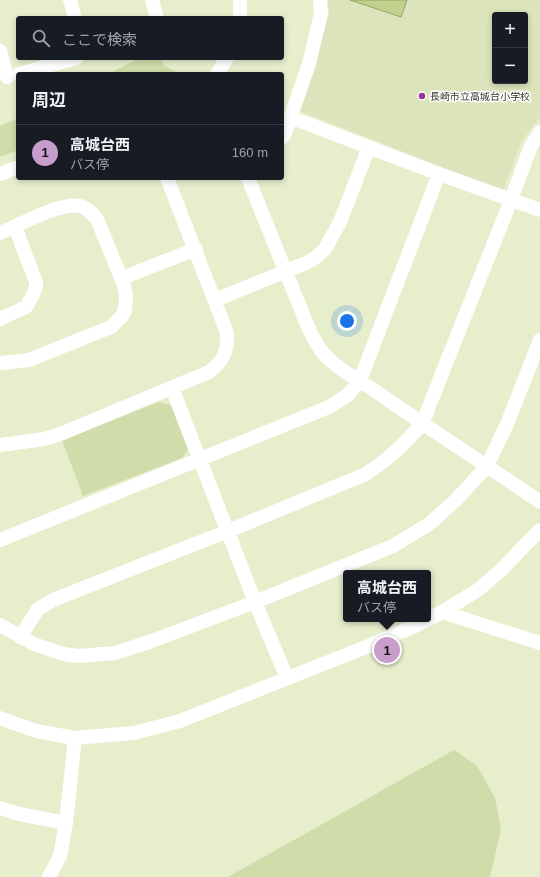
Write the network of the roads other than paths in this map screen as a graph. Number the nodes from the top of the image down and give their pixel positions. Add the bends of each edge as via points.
1 (70, 0) edge
2 (152, 0) edge
3 (240, 0) edge
4 (320, 0) edge
5 (74, 16) edge
6 (156, 16) edge
7 (240, 16) edge
8 (0, 51) edge
9 (69, 60) edge
10 (226, 60) edge
11 (25, 72) edge
12 (218, 72) edge
13 (11, 76) edge
14 (290, 117) junction
15 (540, 132) edge
16 (284, 136) edge
17 (369, 147) junction
18 (16, 168) edge
19 (0, 174) edge
20 (439, 174) junction
21 (168, 180) edge
22 (249, 180) edge
23 (511, 200) junction
24 (540, 210) edge
25 (15, 227) junction
26 (0, 233) edge
27 (196, 249) junction
28 (286, 271) junction
29 (122, 278) junction
30 (216, 300) junction
31 (0, 319) edge
32 (540, 340) edge
33 (0, 363) edge
34 (360, 380) junction
35 (172, 388) junction
36 (422, 424) junction
37 (0, 445) edge
38 (201, 459) junction
39 (487, 466) junction
40 (540, 502) edge
41 (540, 530) edge
42 (228, 531) junction
43 (0, 540) edge
44 (255, 602) junction
45 (442, 612) junction
46 (431, 618) edge
47 (423, 622) edge
48 (0, 625) edge
49 (20, 637) junction
50 (540, 643) edge
51 (287, 678) junction
52 (0, 718) edge
53 (75, 738) junction
54 (0, 808) edge
55 (66, 823) junction
56 (49, 877) edge

1 - 5 street
2 - 6 street
3 - 7 street
4 - 14 street via 321,13 310,64
8 - 13 street
9 - 11 street
10 - 12 street
14 - 16 street
14 - 17 street
15 - 23 street via 530,148
17 - 20 street
17 - 28 street via 340,222 325,249 316,258
18 - 19 street
20 - 23 street
20 - 34 street
21 - 27 street
22 - 28 street
23 - 24 street
23 - 36 street
25 - 26 street
25 - 29 street via 50,211 82,206 97,219
25 - 31 street via 35,278 36,287 26,307
27 - 29 street
27 - 30 street
28 - 30 street
28 - 34 street via 317,345 336,366
29 - 33 street via 126,296 125,310 111,327 29,360
30 - 35 street via 228,337 222,359 209,372
32 - 39 street via 507,424
34 - 36 street
34 - 38 street via 348,395 328,407
35 - 37 street via 44,439
35 - 38 street
36 - 39 street
36 - 42 street via 398,450 366,474
38 - 42 street
38 - 43 street
39 - 40 street
39 - 44 street via 456,500 429,524 393,546
41 - 45 street via 478,590
42 - 44 street
42 - 49 street via 53,600 38,609
44 - 49 street via 115,653 78,656 63,654
44 - 51 street
45 - 46 street
45 - 50 street
47 - 51 street
48 - 49 street
51 - 53 street via 180,721 134,733
52 - 53 street via 36,731
53 - 55 street
54 - 55 street
55 - 56 street via 60,856

